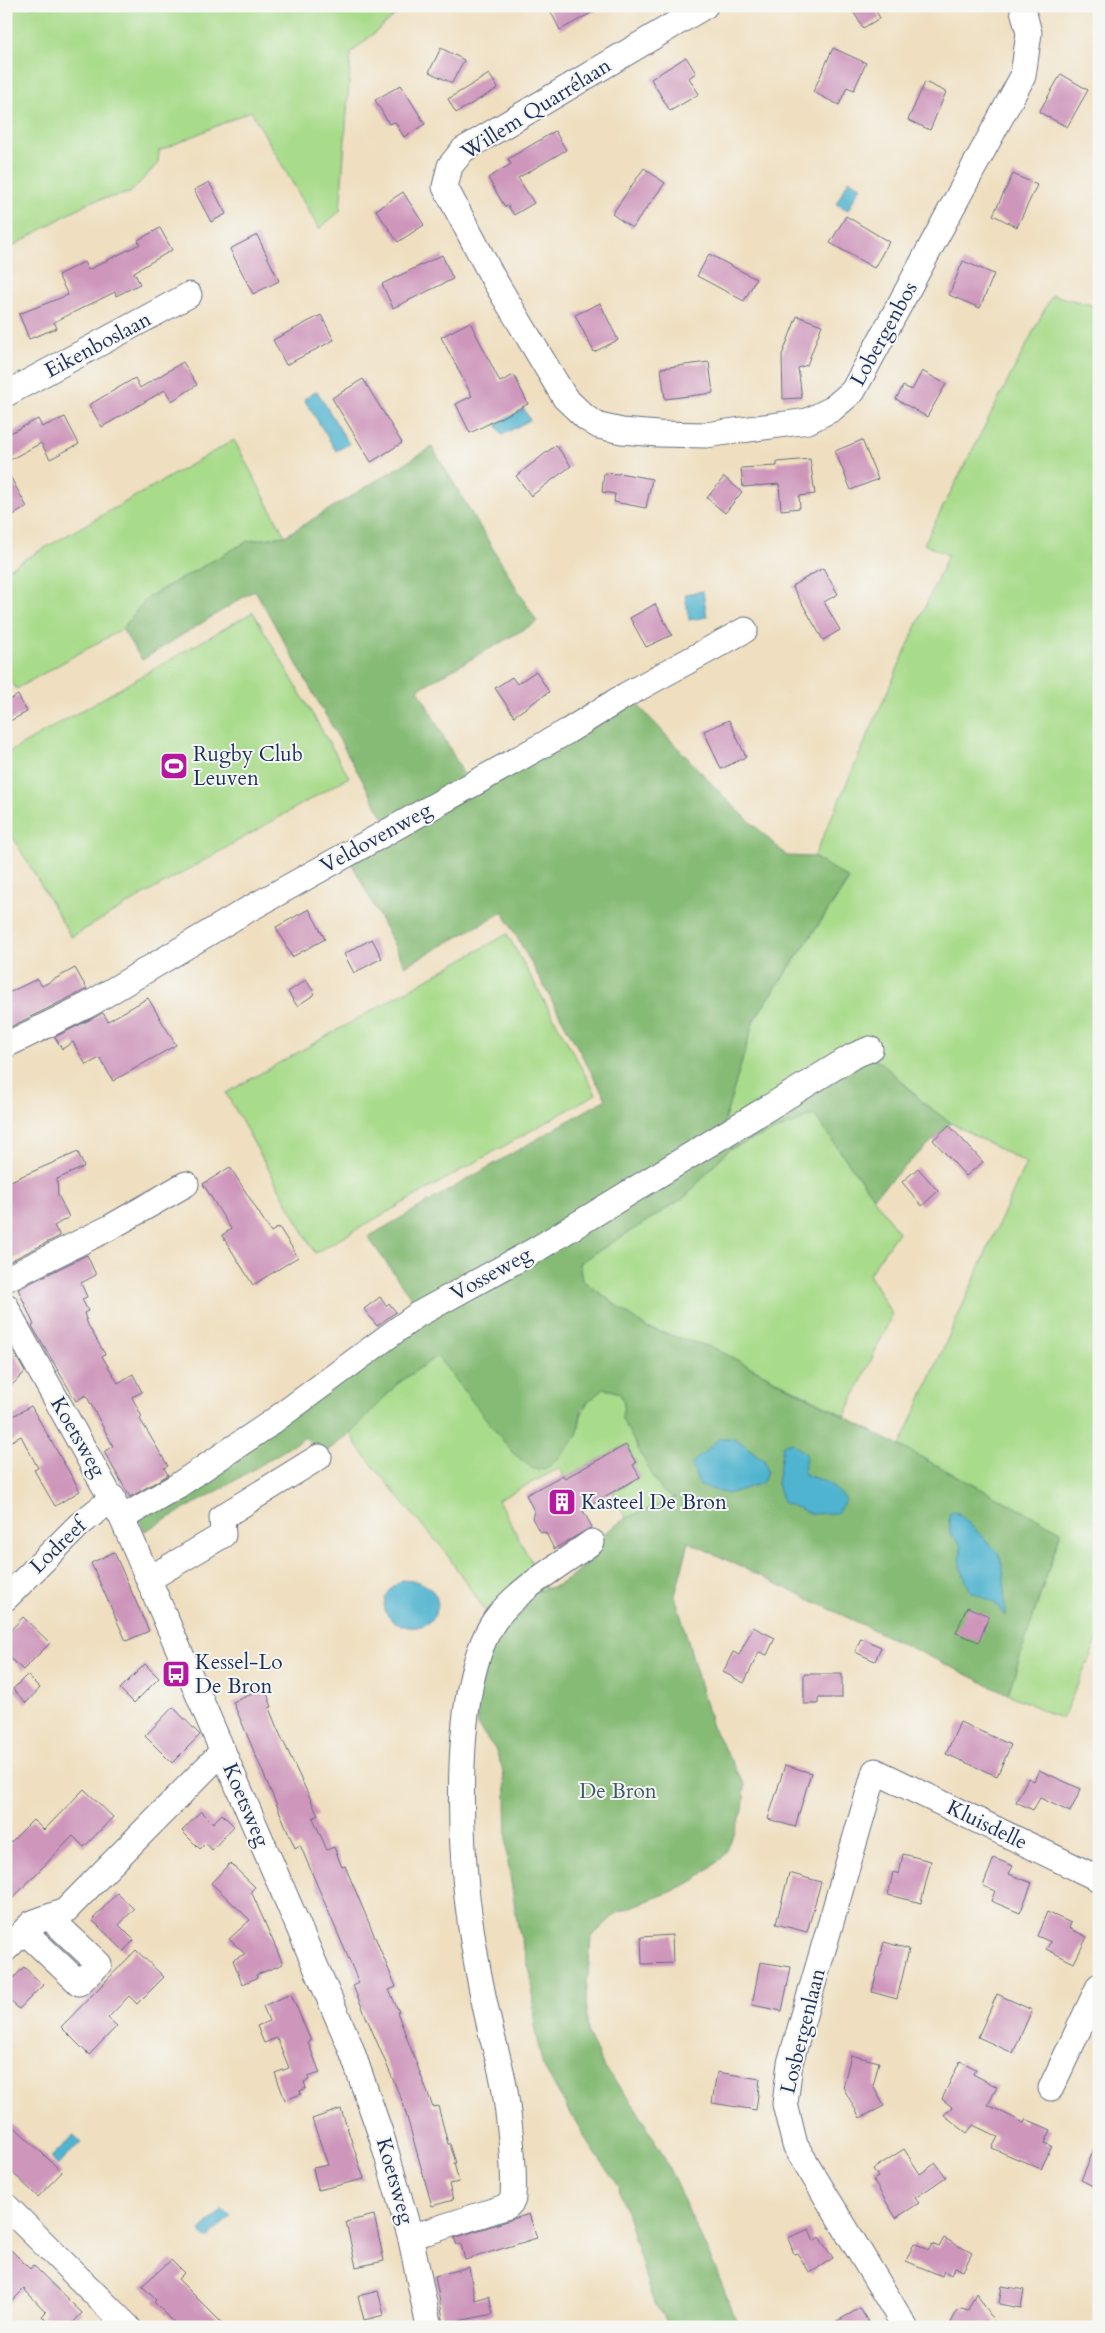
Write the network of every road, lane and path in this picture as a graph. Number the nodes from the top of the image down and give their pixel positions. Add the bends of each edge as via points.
1 (705, 6) edge
2 (1022, 6) edge
3 (493, 278) joint
4 (188, 295) dead end
5 (6, 394) edge
6 (745, 630) dead end
7 (6, 1045) edge
8 (870, 1049) dead end
9 (186, 1184) dead end
10 (6, 1279) edge
11 (6, 1306) edge
12 (319, 1458) dead end
13 (118, 1508) junction
14 (592, 1542) dead end
15 (149, 1579) junction
16 (6, 1598) edge
17 (223, 1751) junction
18 (874, 1771) joint
19 (1099, 1879) edge
20 (49, 1917) junction
21 (24, 1931) junction
22 (6, 1948) edge
23 (1099, 1986) edge
24 (1051, 2088) dead end
25 (6, 2206) edge
26 (410, 2235) junction
27 (128, 2327) edge
28 (429, 2327) edge
29 (905, 2327) edge

1 - 3 street, Willem Quarrélaan via 463,150 450,166 445,187
2 - 3 street, Lobergenbos via 1029,33 1023,76 853,391 832,409 808,421 706,435 622,431 599,426 565,398
4 - 5 street, Eikenboslaan
6 - 7 street, Veldovenweg via 242,913 88,1004
8 - 13 street, Vosseweg via 844,1061 537,1249 416,1315 268,1425 177,1486
9 - 10 street via 109,1228
11 - 13 street, Koetsweg
12 - 15 street via 222,1517 223,1535
13 - 15 street, Koetsweg
13 - 16 street, Lodreef via 80,1524
14 - 26 street via 518,1597 495,1620 478,1654 469,1696 461,1770 468,1912 505,2091 512,2200 508,2206
15 - 17 street, Koetsweg
17 - 20 street via 66,1911
17 - 26 street, Koetsweg via 350,2046 382,2138
18 - 19 street, Kluisdelle
18 - 29 street, Losbergenlaan via 790,2063 784,2104 795,2145
20 - 21 street via 32,1923
20 - 21 street via 99,1964 79,1983
21 - 22 street
23 - 24 street
25 - 27 street
26 - 28 street, Koetsweg

